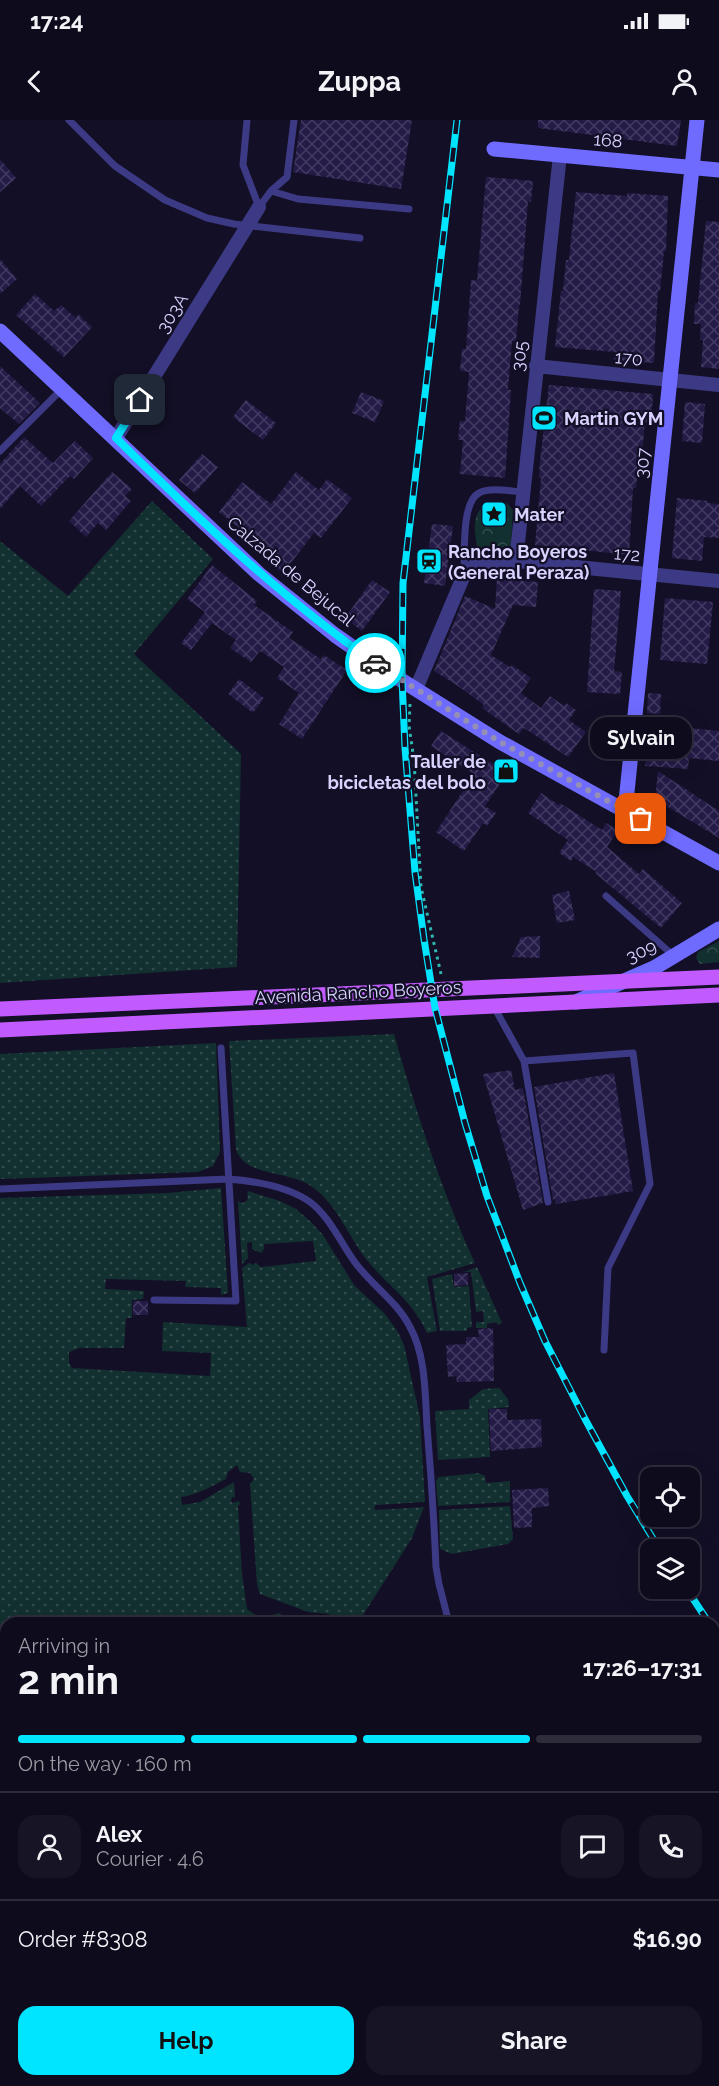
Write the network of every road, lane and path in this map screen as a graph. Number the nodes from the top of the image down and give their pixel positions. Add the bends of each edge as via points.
1 (69, 120) edge
2 (247, 120) edge
3 (294, 120) edge
4 (697, 120) edge
5 (494, 150) dead end
6 (560, 155) junction
7 (692, 168) junction
8 (719, 170) edge
9 (271, 191) junction
10 (259, 207) junction
11 (409, 209) dead end
12 (247, 225) junction
13 (360, 238) dead end
14 (0, 331) edge
15 (536, 366) junction
16 (670, 380) junction
17 (719, 385) edge
18 (63, 388) junction
19 (116, 438) junction
20 (0, 451) edge
21 (522, 492) junction
22 (516, 561) junction
23 (650, 574) junction
24 (464, 575) junction
25 (719, 581) edge
26 (416, 689) junction
27 (625, 811) junction
28 (719, 863) edge
29 (606, 896) dead end
30 (719, 929) edge
31 (675, 957) junction
32 (719, 977) edge
33 (623, 981) junction
34 (444, 987) junction
35 (719, 996) edge
36 (576, 1002) junction
37 (492, 1005) junction
38 (0, 1009) edge
39 (0, 1030) edge
40 (221, 1048) dead end
41 (524, 1061) junction
42 (228, 1179) junction
43 (0, 1189) edge
44 (548, 1203) dead end
45 (154, 1300) dead end
46 (604, 1350) dead end
47 (448, 1617) edge

1 - 12 lane via 115,166 165,200 207,218
2 - 10 lane via 243,165
3 - 9 lane via 287,177
4 - 7 main road, 307
5 - 6 main road, 168
6 - 7 main road, 168
6 - 15 street, 305
7 - 8 main road, 168
7 - 16 main road, 307
9 - 10 lane
9 - 11 lane via 298,199
10 - 12 street, 303A
12 - 13 lane
12 - 19 street, 303A
14 - 18 main road, Calzada de Bejucal
15 - 16 street, 170
15 - 21 street, 305
16 - 17 street, 170
16 - 23 main road, 307
18 - 19 main road, Calzada de Bejucal
18 - 20 lane
19 - 26 main road, Calzada de Bejucal via 288,598 334,635
21 - 22 street, 305
21 - 24 lane via 486,490 471,500
22 - 23 street, 172
22 - 24 street, 172 via 477,563
23 - 25 street, 172
23 - 27 main road, 307
24 - 26 street
26 - 27 main road, Calzada de Bejucal via 500,742
26 - 34 path via 410,701 409,726 421,887
27 - 28 main road, Calzada de Bejucal
29 - 31 lane
30 - 31 main road, 309
31 - 33 main road, 309
32 - 33 main road, Avenida Rancho Boyeros
33 - 34 main road, Avenida Rancho Boyeros
33 - 36 main road, 309
34 - 38 main road, Avenida Rancho Boyeros
35 - 36 main road, Avenida Rancho Boyeros
36 - 37 main road, Avenida Rancho Boyeros
37 - 39 main road, Avenida Rancho Boyeros
37 - 41 lane
40 - 42 lane
41 - 44 lane
41 - 46 lane via 633,1053 650,1184 608,1268
42 - 43 lane
42 - 45 lane via 237,1301
42 - 47 lane via 277,1187 311,1203 357,1266 403,1313 412,1330 424,1386 437,1576

